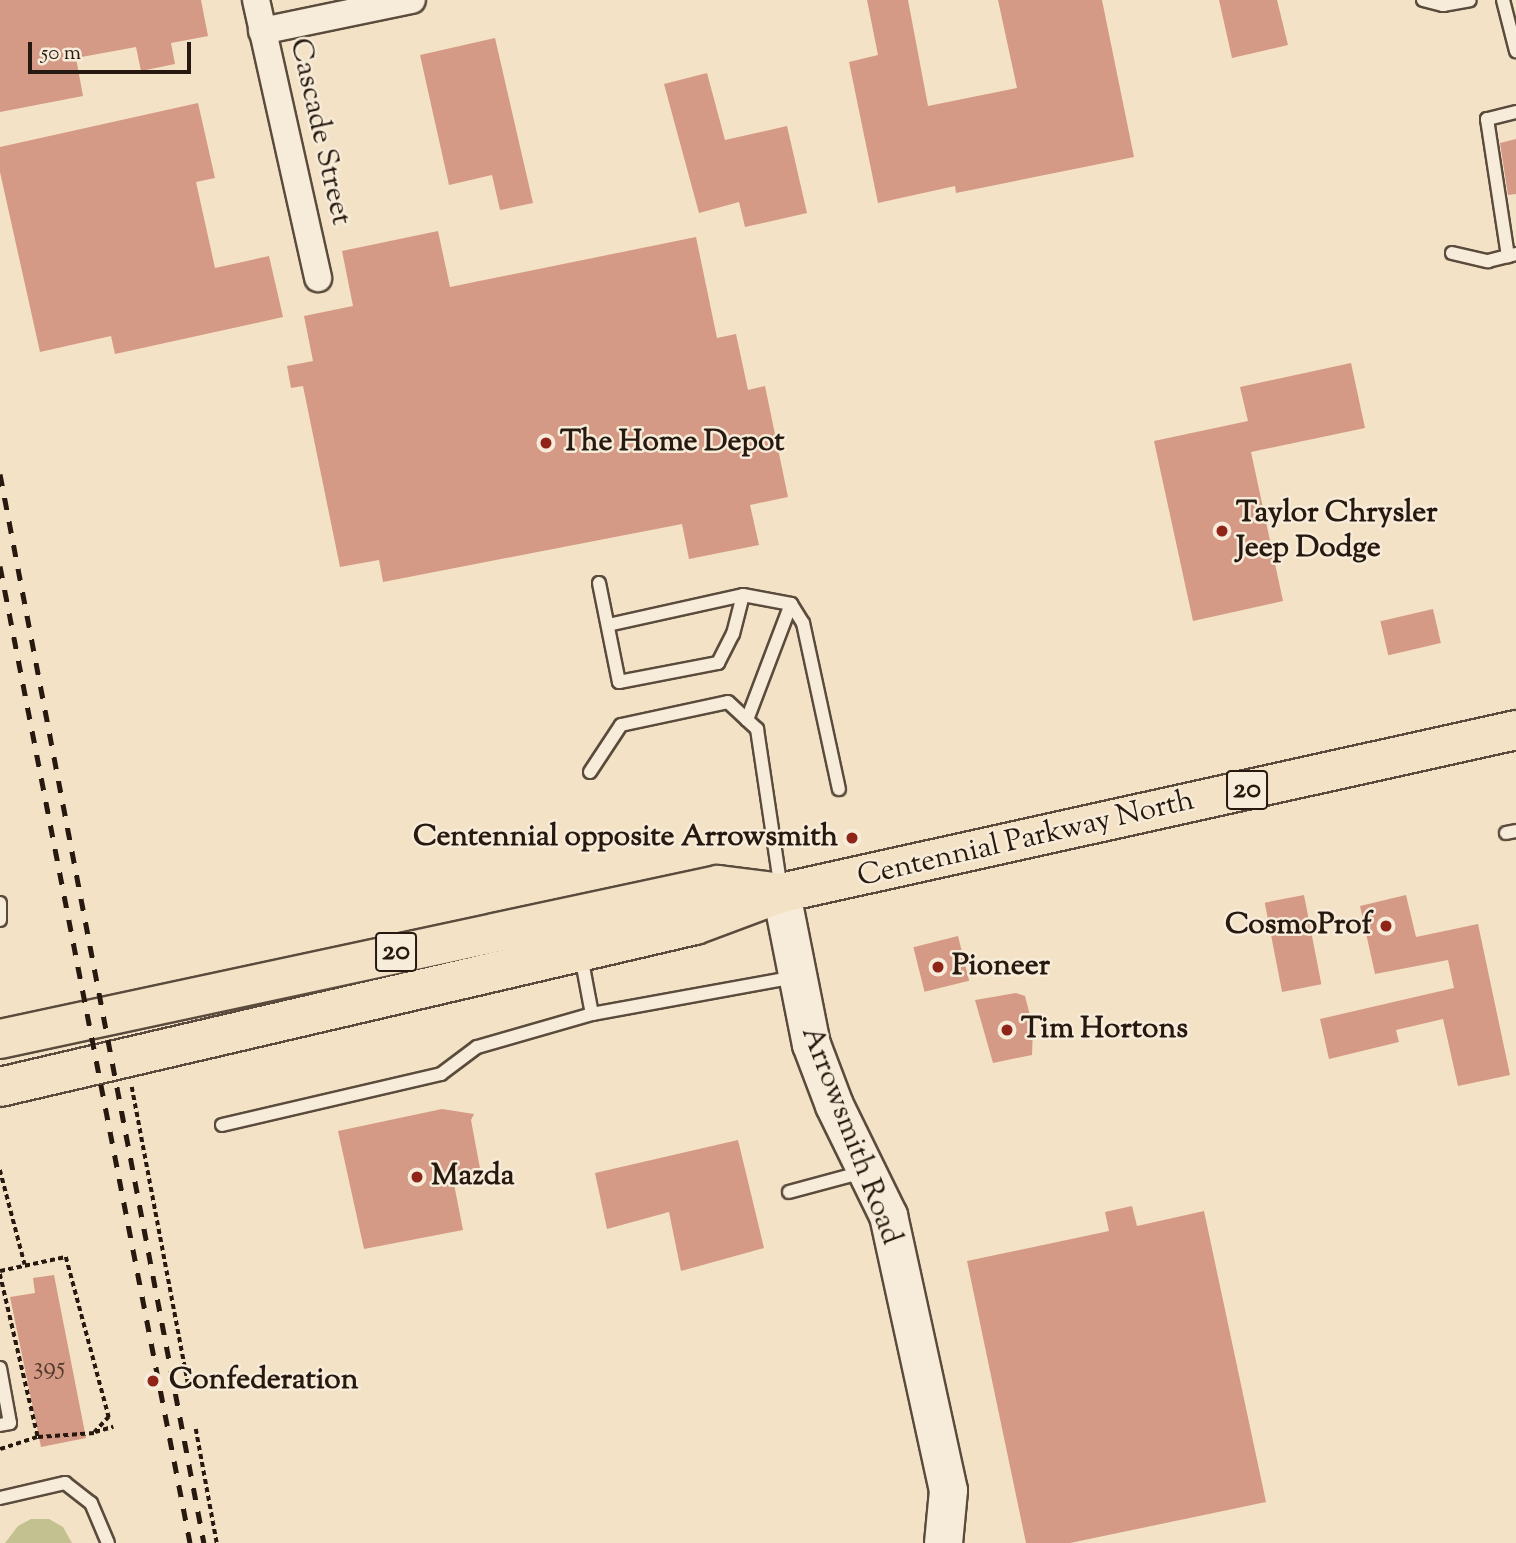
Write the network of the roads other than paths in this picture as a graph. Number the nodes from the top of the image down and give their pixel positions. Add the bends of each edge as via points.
1 (256, 0) edge
2 (412, 0) edge
3 (1423, 0) edge
4 (1470, 0) edge
5 (1503, 0) edge
6 (262, 31) junction
7 (1516, 51) edge
8 (1516, 112) edge
9 (1452, 253) dead end
10 (1512, 255) edge
11 (318, 278) dead end
12 (599, 583) dead end
13 (743, 595) junction
14 (791, 604) junction
15 (608, 625) junction
16 (747, 720) junction
17 (1516, 730) edge
18 (590, 772) dead end
19 (839, 789) dead end
20 (781, 892) junction
21 (0, 903) edge
22 (0, 920) edge
23 (580, 952) junction
24 (795, 977) junction
25 (592, 1014) junction
26 (0, 1039) edge
27 (0, 1087) edge
28 (222, 1125) dead end
29 (867, 1171) junction
30 (789, 1192) dead end
31 (0, 1367) edge
32 (3, 1390) edge
33 (0, 1425) edge
34 (0, 1498) edge
35 (108, 1543) edge
36 (943, 1543) edge

1 - 6 street, Cascade Street
2 - 6 street
3 - 4 lane via 1443,5
5 - 7 lane
6 - 11 street, Cascade Street
8 - 10 lane via 1487,120
9 - 10 lane via 1488,261
12 - 15 lane
13 - 14 lane
13 - 15 lane
13 - 15 lane via 733,634 718,663 619,682
14 - 16 lane
14 - 19 lane via 803,623
16 - 18 lane via 728,702 621,725
16 - 20 lane via 757,729
17 - 20 main road, Centennial Parkway North / 20
20 - 23 main road, Centennial Parkway North / 20 via 725,918
20 - 24 street, Arrowsmith Road
20 - 26 main road, Centennial Parkway North / 20 via 718,885
21 - 22 lane
23 - 25 lane
23 - 27 main road, Centennial Parkway North / 20
24 - 25 lane
24 - 29 street, Arrowsmith Road via 811,1044 834,1105
25 - 28 lane via 477,1047 441,1074
29 - 30 lane
29 - 36 street, Arrowsmith Road via 888,1215 948,1490
31 - 32 lane
32 - 33 lane via 10,1423
34 - 35 lane via 65,1483 91,1503

